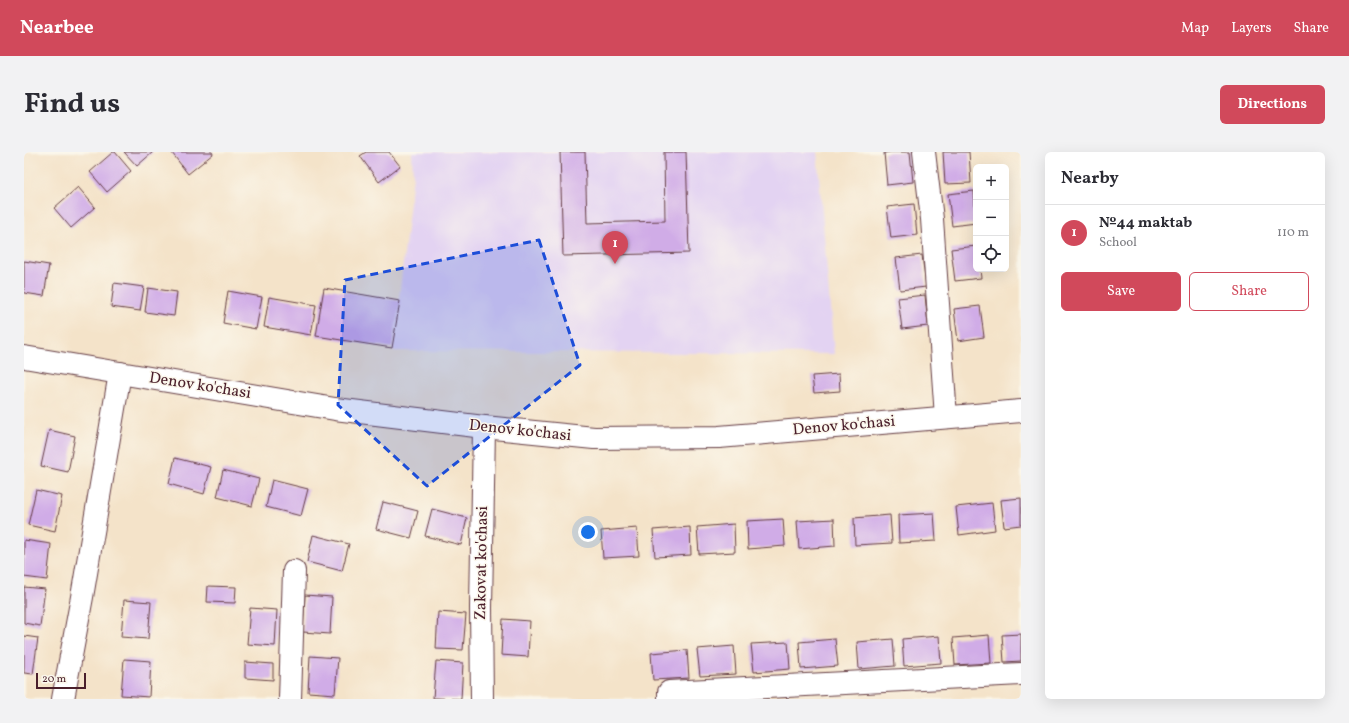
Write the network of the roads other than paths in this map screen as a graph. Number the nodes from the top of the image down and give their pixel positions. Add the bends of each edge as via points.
1 (924, 152) edge
2 (24, 357) edge
3 (120, 373) junction
4 (1021, 411) edge
5 (946, 417) junction
6 (484, 427) junction
7 (294, 571) dead end
8 (1021, 674) edge
9 (63, 699) edge
10 (290, 699) edge
11 (482, 699) edge
12 (669, 699) edge

1 - 5 street via 932,219
2 - 3 street, Denov ko'chasi
3 - 6 street, Denov ko'chasi via 335,409
3 - 9 street
4 - 5 street, Denov ko'chasi
5 - 6 street, Denov ko'chasi via 719,437 594,438
6 - 11 street, Zakovat ko'chasi
7 - 10 street
8 - 12 street via 669,692

